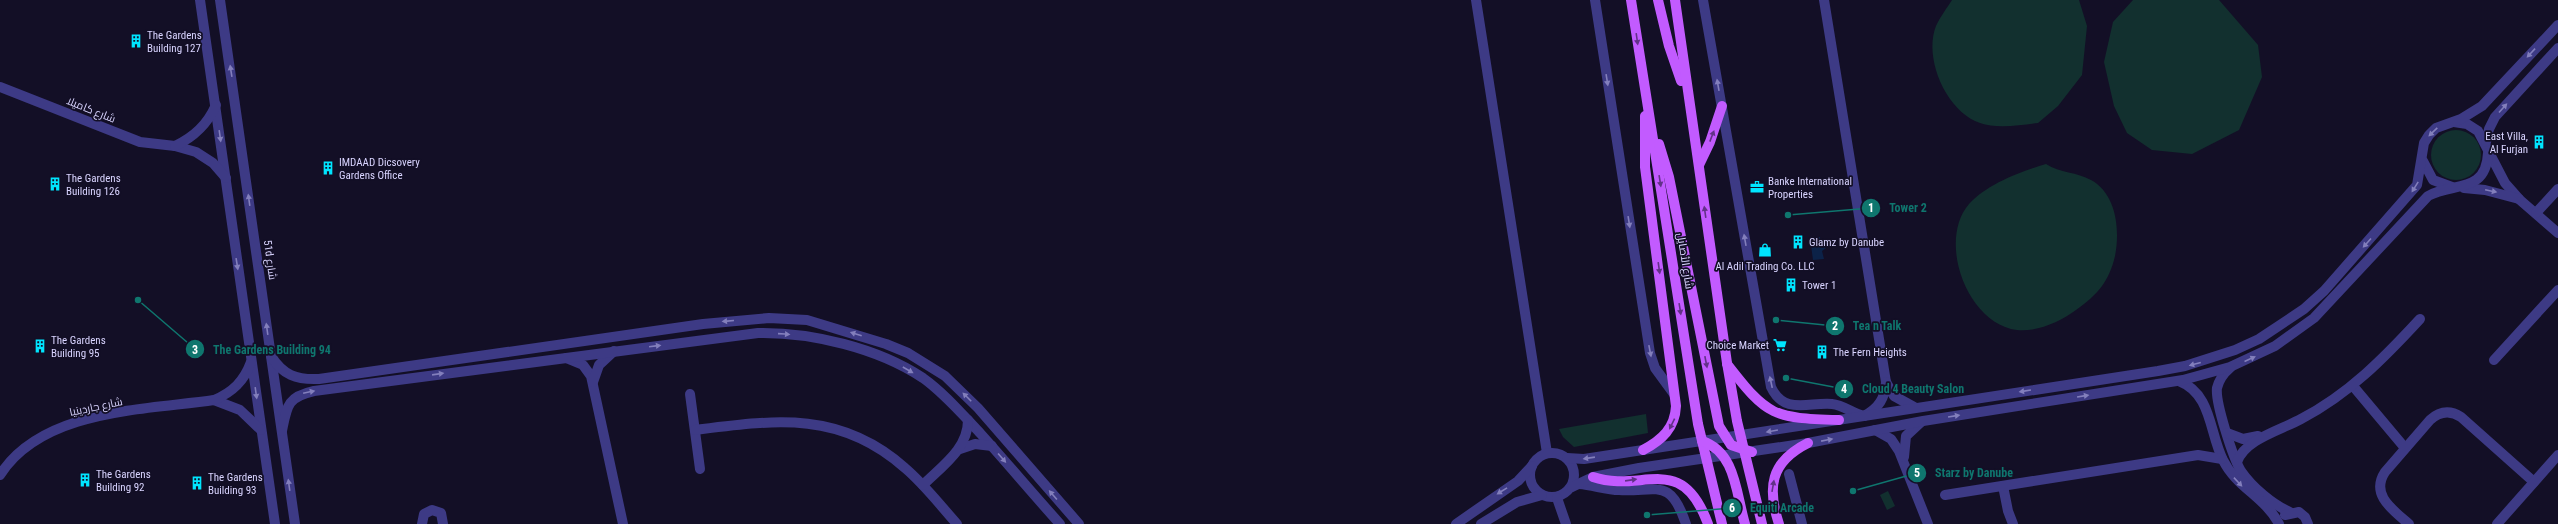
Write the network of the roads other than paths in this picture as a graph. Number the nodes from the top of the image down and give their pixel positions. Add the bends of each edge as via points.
1 (200, 0) edge
2 (220, 0) edge
3 (1476, 0) edge
4 (1595, 0) edge
5 (1631, 0) edge
6 (1658, 0) edge
7 (1675, 0) edge
8 (1680, 0) edge
9 (1703, 0) edge
10 (1708, 0) edge
11 (1824, 0) edge
12 (1705, 13) junction
13 (1678, 22) junction
14 (2558, 25) edge
15 (2558, 48) edge
16 (0, 87) edge
17 (1688, 99) junction
18 (1646, 104) junction
19 (216, 105) junction
20 (1722, 106) junction
21 (1650, 120) junction
22 (2454, 122) junction
23 (2486, 142) junction
24 (175, 146) junction
25 (2422, 153) junction
26 (2488, 153) junction
27 (1699, 164) junction
28 (226, 178) junction
29 (2457, 188) junction
30 (2558, 189) edge
31 (2520, 200) junction
32 (2536, 214) junction
33 (2558, 233) edge
34 (2558, 290) edge
35 (2420, 319) dead end
36 (616, 350) junction
37 (271, 356) junction
38 (564, 357) junction
39 (251, 360) junction
40 (2494, 360) dead end
41 (1726, 363) junction
42 (2230, 368) junction
43 (2179, 381) junction
44 (593, 382) junction
45 (1886, 382) junction
46 (2353, 386) junction
47 (690, 394) dead end
48 (1675, 397) junction
49 (214, 400) junction
50 (1915, 408) junction
51 (1864, 416) junction
52 (968, 420) junction
53 (1839, 420) junction
54 (1923, 421) junction
55 (2212, 428) junction
56 (2226, 428) junction
57 (261, 430) junction
58 (695, 430) junction
59 (1875, 430) junction
60 (282, 431) junction
61 (2275, 431) junction
62 (1732, 439) junction
63 (2214, 439) junction
64 (1702, 441) junction
65 (1808, 443) junction
66 (992, 446) junction
67 (960, 448) junction
68 (2405, 448) junction
69 (1643, 450) junction
70 (1721, 452) junction
71 (1747, 452) junction
72 (1547, 453) junction
73 (2198, 455) junction
74 (2558, 455) edge
75 (1567, 458) junction
76 (1708, 458) junction
77 (2222, 459) junction
78 (2237, 462) junction
79 (1904, 463) junction
80 (1532, 466) junction
81 (700, 469) dead end
82 (1789, 474) dead end
83 (0, 475) edge
84 (1593, 477) junction
85 (2534, 482) junction
86 (923, 485) junction
87 (1575, 485) junction
88 (2003, 486) junction
89 (1945, 495) dead end
90 (1542, 496) junction
91 (1557, 498) junction
92 (2290, 512) junction
93 (1778, 521) edge
94 (274, 524) edge
95 (294, 524) edge
96 (422, 524) edge
97 (443, 524) edge
98 (623, 524) edge
99 (957, 524) edge
100 (1060, 524) edge
101 (1079, 524) edge
102 (1456, 524) edge
103 (1481, 524) edge
104 (1566, 524) edge
105 (1686, 524) edge
106 (1708, 524) edge
107 (1722, 524) edge
108 (1745, 524) edge
109 (1762, 524) edge
110 (1786, 524) edge
111 (1802, 524) edge
112 (1928, 524) edge
113 (2013, 524) edge
114 (2279, 524) edge
115 (2308, 524) edge
116 (2409, 524) edge
117 (2497, 524) edge

1 - 19 street
37 -> 2 street, 51d شارع
3 - 72 street
4 -> 48 street via 1650,353 1655,368 1669,384
5 -> 18 main road, شارع الأصايل
6 - 17 main road via 1668,46
7 - 13 main road
8 - 13 main road
9 - 12 street
10 - 12 street
11 - 45 street
20 -> 12 street
13 - 17 main road
14 -> 22 street via 2482,106
23 -> 15 street via 2489,129 2496,117
16 - 24 street, شارع كاميلا via 140,142
17 - 27 main road
18 - 21 main road, شارع الأصايل
18 -> 48 main road via 1645,167
19 - 24 street via 202,128
19 -> 28 street
27 -> 20 main road via 1710,142
51 -> 20 street via 1832,404 1791,405 1778,398 1771,387
21 -> 62 main road via 1669,177 1719,426
21 -> 64 main road, شارع الأصايل
22 - 23 street via 2473,127
22 -> 25 street via 2444,124 2429,135
23 - 26 street
24 - 28 street, شارع كاميلا via 205,157
25 - 29 street via 2425,168 2433,180
25 -> 50 street via 2420,176 2410,194 2324,291 2293,317 2260,339 2184,366
26 - 29 street via 2483,173 2473,182
26 - 31 street via 2502,178
41 -> 27 main road
28 -> 39 street
29 -> 31 street via 2485,190
42 -> 29 street via 2275,346 2314,318 2420,204 2435,192
30 - 32 street
31 - 32 street
32 - 33 street
34 - 40 street
35 - 46 street
36 - 38 street
36 - 44 street via 599,365
36 -> 52 street via 758,334 817,338 877,356 905,368 940,392
37 - 60 street, 51d شارع
101 -> 37 street via 978,408 945,376 908,353 886,344 807,320 769,318 703,324 318,378 302,379 291,376 277,365
38 - 44 street via 583,365
60 -> 38 street via 288,406 294,397 300,394
39 - 49 street, شارع جاردينيا via 238,385
39 -> 57 street
41 - 53 main road via 1754,398 1774,412 1798,418
41 - 62 main road via 1737,421
42 - 43 street
42 - 56 street via 2222,376 2217,388
54 -> 43 street
43 - 55 street via 2191,387 2200,396
44 - 98 street
45 - 50 street via 1891,393 1900,402
45 - 51 street via 1884,395 1878,406
46 - 61 street via 2318,410
46 - 68 street
47 - 58 street
48 -> 69 main road via 1674,423 1654,444
49 - 57 street, شارع جاردينيا via 240,410
49 - 83 street, شارع جاردينيا via 105,415 70,424 27,445
50 - 51 street
51 - 53 street
52 - 66 street
52 - 67 street
53 -> 62 street
54 - 59 street
54 - 79 street via 1906,436 1903,449
55 - 56 street
55 - 63 street
56 - 61 street via 2243,439
56 - 78 street
57 - 94 street
58 - 81 street
58 - 86 street via 765,421 816,424 840,430 874,446 906,468
65 -> 59 street
59 - 79 street via 1896,444
95 -> 60 street, 51d شارع
61 - 78 street via 2246,446
62 - 64 street
62 - 70 main road
62 - 71 main road
63 - 73 street
63 - 77 street
64 - 69 street
64 - 70 main road
64 - 76 main road, شارع الأصايل
65 - 71 street
93 -> 65 main road via 1771,494 1772,483 1785,461 1798,448
66 - 67 street via 975,444
66 -> 100 street
67 - 86 street
68 - 85 street via 2434,416 2451,412 2461,417
68 - 116 street via 2382,476 2380,490 2386,503
69 -> 75 street via 1584,459
70 - 71 street
70 - 76 street
70 - 108 main road
71 - 109 main road
72 - 75 street
72 - 80 street
73 - 77 street
73 - 88 street
74 - 85 street
75 - 87 street via 1575,475
76 - 84 street
76 - 107 main road via 1708,471
77 -> 114 street via 2234,479 2270,511
78 - 92 street via 2252,483
79 - 112 street
80 - 90 street via 1532,486
80 -> 102 street via 1518,481
82 - 111 street
84 - 87 street
84 -> 106 main road via 1612,483 1653,478 1683,486 1696,498
85 - 117 street
86 - 99 street
87 - 91 street
87 - 105 street via 1619,490 1659,489 1667,492 1678,502
88 - 89 street
88 - 113 street
90 - 91 street
90 - 103 street via 1517,502
91 - 104 street
92 - 114 street
92 - 115 street via 2302,514
93 - 110 street
96 - 97 street via 424,514 432,510 441,514

